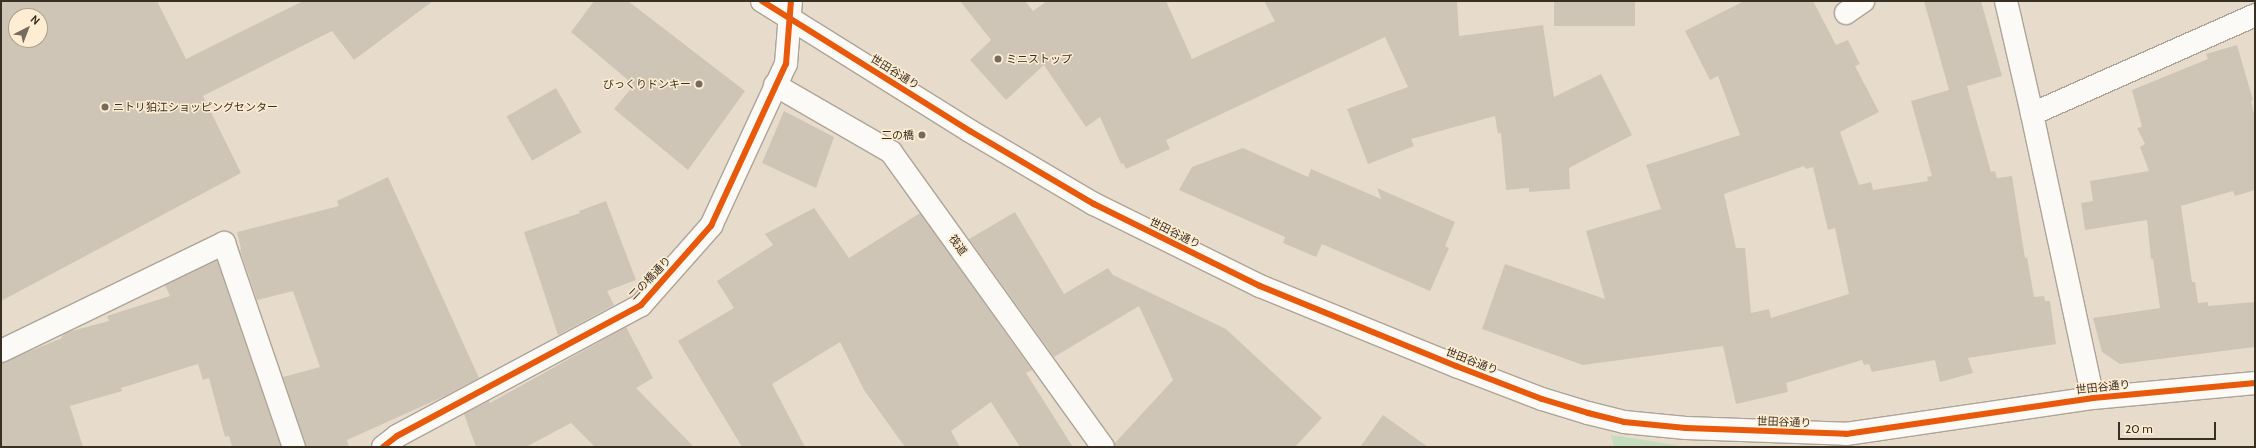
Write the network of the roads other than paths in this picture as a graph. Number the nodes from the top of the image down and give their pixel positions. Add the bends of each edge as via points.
1 (762, 1) edge
2 (1864, 1) edge
3 (2006, 1) edge
4 (791, 10) edge
5 (1846, 13) dead end
6 (2255, 15) edge
7 (775, 85) junction
8 (2032, 114) junction
9 (1, 351) edge
10 (2255, 383) edge
11 (2093, 398) junction
12 (294, 447) edge
13 (383, 447) edge
14 (1103, 447) edge

1 - 4 street, 世田谷通り
2 - 5 street
3 - 8 street
4 - 7 street, 二の橋通り via 786,64
4 - 11 street, 世田谷通り via 970,131 1094,204 1260,286 1492,380 1588,413 1624,422 1686,428 1846,434
6 - 8 street
7 - 13 street, 二の橋通り via 711,226 641,305 397,436
7 - 14 street, 筏道 via 891,152
8 - 11 street
9 - 12 street via 224,243
10 - 11 street, 世田谷通り

